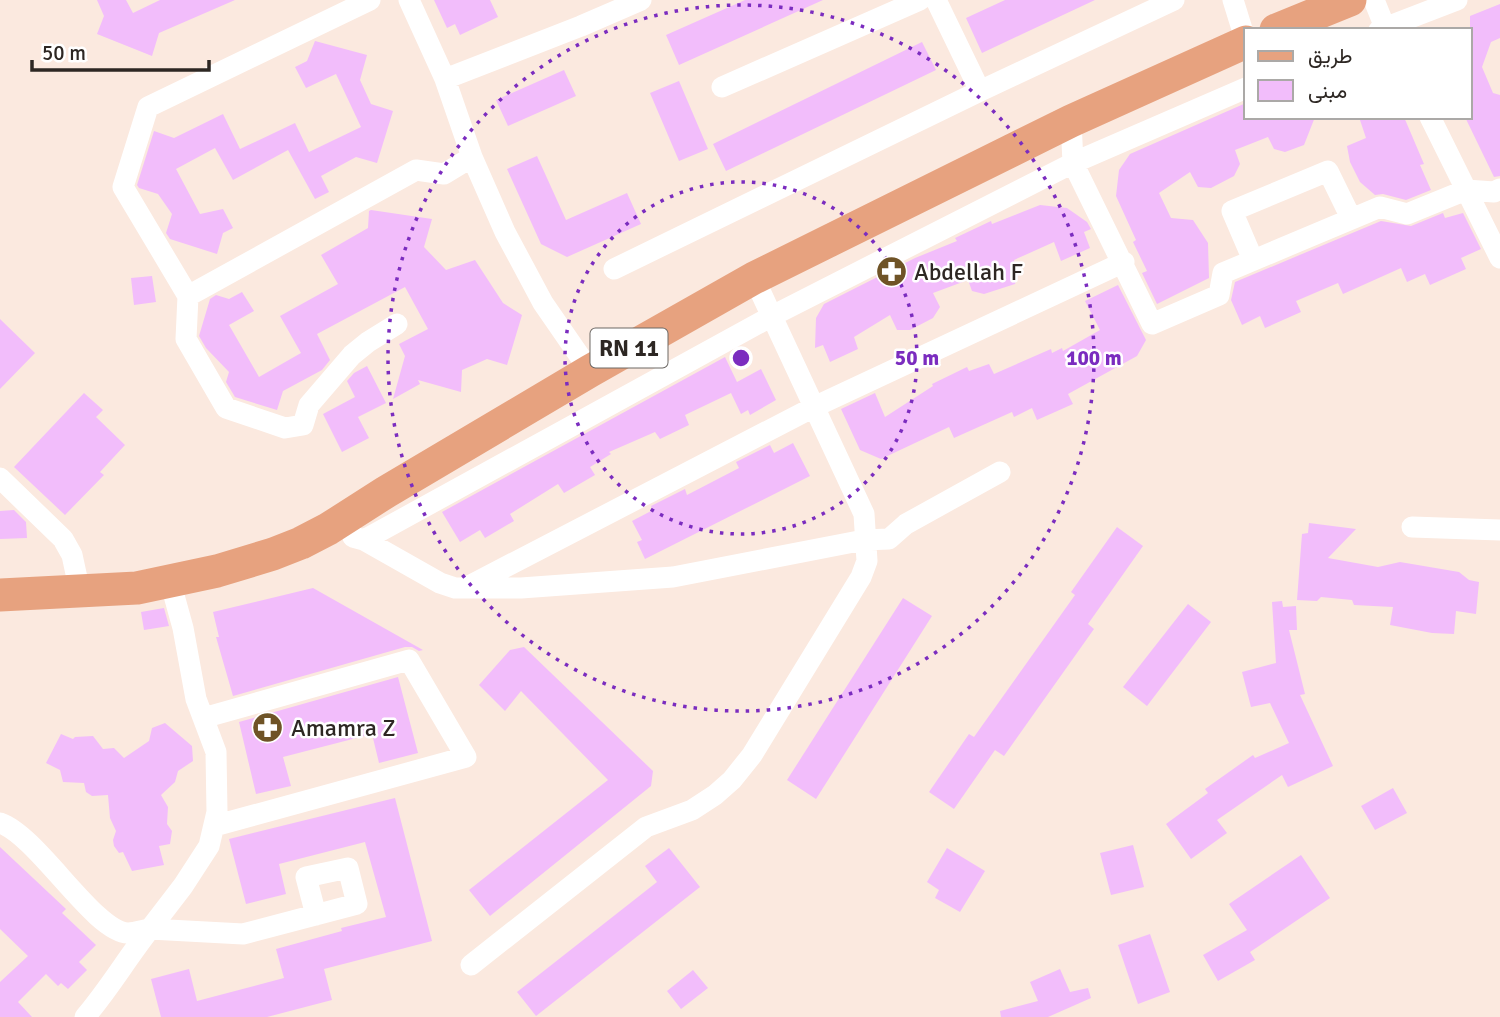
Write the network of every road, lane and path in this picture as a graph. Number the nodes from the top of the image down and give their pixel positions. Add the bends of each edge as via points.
1 (370, 0) edge
2 (409, 0) edge
3 (641, 0) edge
4 (920, 0) edge
5 (936, 0) edge
6 (1174, 0) edge
7 (1233, 0) edge
8 (1350, 0) edge
9 (1374, 0) edge
10 (1457, 0) edge
11 (1281, 28) edge
12 (1383, 28) edge
13 (1386, 28) edge
14 (1244, 36) edge
15 (1244, 43) edge
16 (445, 79) junction
17 (722, 87) dead end
18 (1244, 89) edge
19 (980, 91) junction
20 (1431, 119) edge
21 (1071, 121) junction
22 (472, 157) junction
23 (1073, 163) junction
24 (1500, 189) edge
25 (1466, 190) junction
26 (1351, 218) junction
27 (1500, 258) edge
28 (1253, 260) junction
29 (1124, 262) junction
30 (614, 269) dead end
31 (754, 278) junction
32 (188, 296) junction
33 (772, 316) junction
34 (397, 324) dead end
35 (590, 371) junction
36 (814, 407) junction
37 (1000, 472) dead end
38 (0, 478) edge
39 (1412, 527) dead end
40 (328, 529) junction
41 (1500, 530) edge
42 (364, 540) junction
43 (864, 540) junction
44 (170, 581) junction
45 (467, 587) junction
46 (80, 592) junction
47 (0, 595) edge
48 (203, 718) junction
49 (0, 823) edge
50 (214, 826) junction
51 (316, 915) dead end
52 (150, 929) junction
53 (471, 965) dead end
54 (85, 1017) edge

1 - 32 street via 148,107 123,187
2 - 16 street
3 - 16 street
4 - 17 street
5 - 19 street
6 - 19 street
7 - 14 street
8 - 11 main road
9 - 12 street
10 - 13 street
15 - 21 main road, RN 11
16 - 22 street
18 - 23 street
19 - 30 street
20 - 25 street
21 - 23 street
21 - 31 main road, RN 11
22 - 32 street via 444,174 416,170
22 - 35 street via 537,291
23 - 29 street
23 - 33 street
24 - 25 street
25 - 26 street via 1407,214 1380,207
25 - 27 street
26 - 28 street
26 - 28 street via 1328,171 1232,211
28 - 29 street via 1223,273 1219,295 1152,324
29 - 36 street
31 - 33 street
31 - 35 main road, RN 11
32 - 34 street via 186,339 226,408 285,428 303,425 309,405 352,355
33 - 36 street
33 - 42 street
35 - 40 main road, RN 11
36 - 43 street via 864,514
36 - 45 street
37 - 43 street via 906,524 889,539
38 - 46 street via 63,539 72,555
39 - 41 street
40 - 42 street
40 - 44 main road, RN 11 via 273,555
42 - 45 street via 440,583
43 - 45 street via 673,577 521,588
43 - 53 street via 867,561 861,577 732,780 692,810 646,827
44 - 46 main road, RN 11
44 - 48 street
46 - 47 main road, RN 11
48 - 50 street via 216,752
48 - 50 street via 409,660 466,757
49 - 52 street via 23,839 107,925 127,933
50 - 52 street via 209,846
51 - 52 street via 243,934
52 - 54 street

